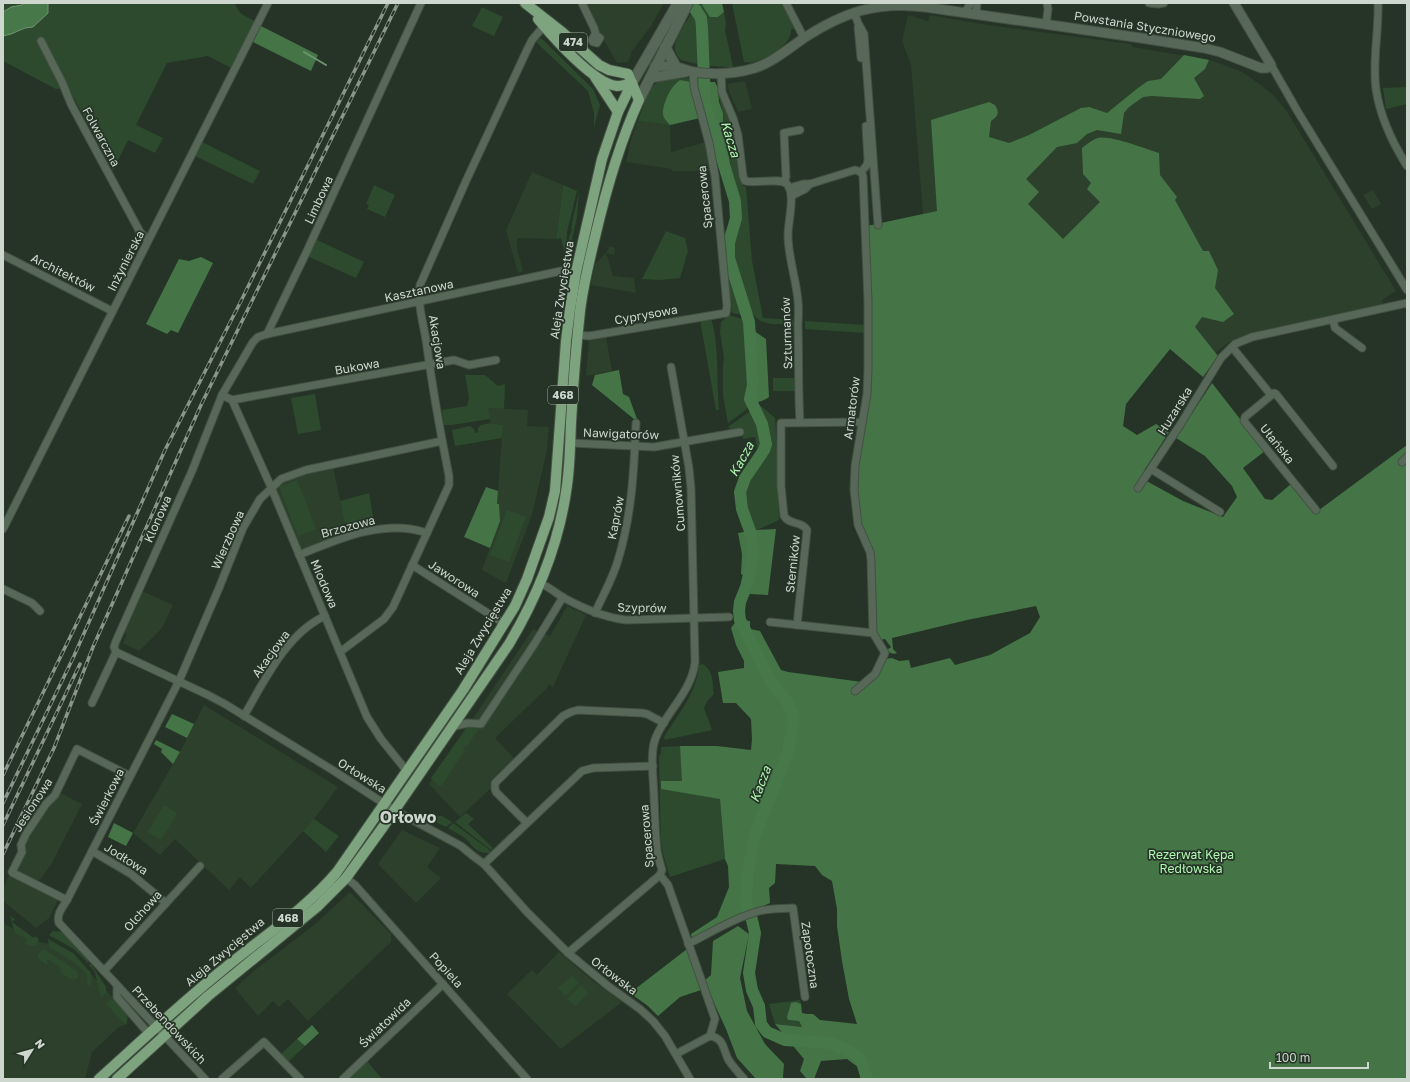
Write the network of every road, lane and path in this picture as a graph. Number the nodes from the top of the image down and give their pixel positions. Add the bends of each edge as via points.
1 (268, 3) edge
2 (421, 3) edge
3 (525, 3) edge
4 (582, 3) edge
5 (678, 3) edge
6 (688, 3) edge
7 (786, 3) edge
8 (971, 3) edge
9 (978, 3) edge
10 (1043, 3) edge
11 (1047, 3) edge
12 (1149, 3) edge
13 (1164, 3) edge
14 (1234, 3) edge
15 (1378, 3) edge
16 (854, 12) junction
17 (964, 13) junction
18 (1047, 13) junction
19 (976, 15) junction
20 (858, 23) junction
21 (1046, 25) junction
22 (544, 26) junction
23 (596, 35) dead end
24 (804, 38) junction
25 (41, 40) dead end
26 (665, 47) junction
27 (655, 66) junction
28 (1271, 66) junction
29 (676, 67) junction
30 (639, 70) junction
31 (695, 72) junction
32 (626, 73) junction
33 (716, 74) junction
34 (595, 76) junction
35 (650, 78) junction
36 (632, 83) junction
37 (639, 100) junction
38 (618, 112) junction
39 (800, 130) dead end
40 (1407, 166) edge
41 (861, 172) junction
42 (875, 180) junction
43 (784, 182) junction
44 (864, 182) junction
45 (810, 184) junction
46 (789, 188) junction
47 (791, 196) junction
48 (878, 225) dead end
49 (148, 240) junction
50 (3, 255) edge
51 (576, 272) junction
52 (1407, 290) edge
53 (420, 302) junction
54 (1407, 303) edge
55 (112, 311) junction
56 (717, 314) joint
57 (1333, 320) junction
58 (266, 334) junction
59 (578, 335) junction
60 (1232, 347) junction
61 (1362, 348) dead end
62 (496, 360) dead end
63 (429, 365) junction
64 (671, 367) dead end
65 (222, 395) junction
66 (1271, 395) junction
67 (232, 400) junction
68 (800, 422) junction
69 (862, 422) junction
70 (636, 423) dead end
71 (740, 432) dead end
72 (442, 441) junction
73 (571, 443) junction
74 (684, 443) junction
75 (635, 447) junction
76 (1333, 466) dead end
77 (1151, 469) junction
78 (272, 487) junction
79 (1138, 488) dead end
80 (1316, 510) dead end
81 (1220, 512) dead end
82 (3, 529) edge
83 (427, 533) junction
84 (299, 555) junction
85 (412, 565) junction
86 (540, 583) junction
87 (3, 589) edge
88 (563, 597) junction
89 (40, 611) dead end
90 (595, 613) junction
91 (325, 616) junction
92 (729, 617) dead end
93 (695, 619) junction
94 (770, 622) dead end
95 (505, 624) junction
96 (797, 625) junction
97 (873, 633) junction
98 (116, 652) junction
99 (340, 652) junction
100 (179, 681) junction
101 (855, 690) dead end
102 (92, 703) dead end
103 (244, 716) junction
104 (664, 723) junction
105 (451, 727) junction
106 (653, 766) junction
107 (406, 770) junction
108 (130, 776) junction
109 (384, 803) junction
110 (394, 810) junction
111 (527, 823) junction
112 (92, 851) junction
113 (484, 864) junction
114 (200, 866) dead end
115 (660, 874) junction
116 (346, 878) junction
117 (67, 900) junction
118 (166, 903) junction
119 (58, 923) joint
120 (688, 944) junction
121 (568, 953) junction
122 (104, 971) junction
123 (443, 984) junction
124 (805, 997) dead end
125 (152, 1031) junction
126 (164, 1036) junction
127 (710, 1036) junction
128 (676, 1054) junction
129 (523, 1078) edge
130 (99, 1079) edge
131 (117, 1079) edge
132 (205, 1079) edge
133 (222, 1079) edge
134 (300, 1079) edge
135 (343, 1079) edge
136 (690, 1079) edge
137 (744, 1079) edge

1 - 49 street, Inżynierska
2 - 58 street, Limbowa
3 - 22 main road, 474
3 - 32 main road, 474 via 598,65
4 - 23 street
5 - 30 main road, Aleja Zwycięstwa / 468
6 - 26 main road, Aleja Zwycięstwa / 468
7 - 24 street
8 - 17 street
9 - 19 street
10 - 18 street
11 - 18 street
12 - 13 street
14 - 28 street
15 - 40 street via 1376,89 1386,128
16 - 17 street, Powstania Styczniowego via 884,6 911,6
16 - 20 street
16 - 24 street, Powstania Styczniowego via 828,23
17 - 19 street, Powstania Styczniowego
18 - 21 street
19 - 21 street, Powstania Styczniowego
20 - 41 street via 868,154 867,165
20 - 42 street via 864,34
21 - 28 street, Powstania Styczniowego via 1204,48 1261,68
22 - 34 main road, 474
22 - 53 street, Akacjowa via 526,50 424,273 420,285
24 - 33 street, Powstania Styczniowego via 778,57 761,65 742,71
25 - 49 street, Folwarczna via 71,104 140,232
26 - 27 main road, Aleja Zwycięstwa / 468
26 - 29 main road
27 - 29 street, Powstania Styczniowego
27 - 30 main road, Powstania Styczniowego
27 - 35 main road, Aleja Zwycięstwa / 468
28 - 52 street
29 - 31 street, Powstania Styczniowego
30 - 32 main road, 474
30 - 35 main road
30 - 36 main road, Aleja Zwycięstwa / 468
31 - 33 street, Powstania Styczniowego
31 - 35 street, Powstania Styczniowego via 664,74
31 - 56 street, Spacerowa via 694,87 715,176 727,306 726,312
32 - 36 main road
33 - 43 street via 738,135 745,181
34 - 36 main road, 474 via 616,86
34 - 38 main road, 474
35 - 36 main road, Powstania Styczniowego / 474
35 - 37 main road, Aleja Zwycięstwa / 468
36 - 37 main road
36 - 38 main road, Aleja Zwycięstwa / 468
37 - 59 main road, Aleja Zwycięstwa / 468 via 616,156 601,211 584,289
38 - 51 main road, Aleja Zwycięstwa / 468 via 597,176
39 - 43 street via 784,133
41 - 44 street, Armatorów
41 - 45 street via 855,170
42 - 44 street
42 - 48 street
43 - 46 street, Szturmanów
44 - 69 street, Armatorów via 868,370
45 - 46 street
45 - 47 street
46 - 47 street, Szturmanów
47 - 68 street, Szturmanów via 788,245 798,300
49 - 55 street, Inżynierska
50 - 55 street, Architektów
51 - 53 street, Kasztanowa via 561,271
51 - 95 main road, Aleja Zwycięstwa / 468 via 566,341 555,491 549,517 527,578
53 - 58 street, Kasztanowa
53 - 63 street, Akacjowa
54 - 57 street, Huzarska
55 - 82 street, Inżynierska
56 - 59 street, Cyprysowa via 589,336
57 - 60 street, Huzarska via 1252,337
57 - 61 street via 1335,328
58 - 65 street, Limbowa via 253,342
59 - 73 main road, Aleja Zwycięstwa / 468
60 - 66 street
60 - 77 street, Huzarska via 1221,358
62 - 63 street, Bukowa via 469,365 454,360
63 - 67 street, Bukowa
63 - 72 street, Akacjowa
64 - 74 street, Cumowników
65 - 67 street
65 - 98 street, Klonowa via 192,471 116,641
66 - 76 street via 1276,394
66 - 80 street, Ułańska via 1245,417 1244,421
67 - 78 street, Miodowa
68 - 69 street
68 - 96 street, Sterników via 781,423 781,486 784,516 786,520 804,526 807,530
69 - 97 street, Armatorów via 854,490 858,526 870,552
70 - 75 street, Kaprów
71 - 74 street, Nawigatorów
72 - 78 street, Wierzbowa via 306,470 281,479
72 - 83 street, Akacjowa via 449,485
73 - 75 street, Nawigatorów
73 - 86 main road, Aleja Zwycięstwa / 468 via 568,481 560,524
74 - 75 street, Nawigatorów
74 - 93 street, Cumowników via 691,489
75 - 90 street, Kaprów via 632,494 626,529 618,561
77 - 79 street, Huzarska
77 - 81 street
78 - 84 street, Miodowa
78 - 100 street, Wierzbowa via 260,499 243,528
83 - 84 street, Brzozowa via 412,528 368,531
83 - 85 street, Akacjowa
84 - 91 street, Miodowa
85 - 95 street, Jaworowa
85 - 99 street, Akacjowa via 389,614
86 - 88 street, Szyprów
86 - 105 main road, Aleja Zwycięstwa / 468 via 516,631
87 - 89 street
88 - 90 street, Szyprów
88 - 105 street via 481,724 468,723
90 - 93 street, Szyprów via 626,620
91 - 99 street, Miodowa
91 - 103 street, Akacjowa via 294,639 278,659
92 - 93 street, Szyprów
93 - 104 street, Spacerowa via 694,672
94 - 96 street
95 - 107 main road, Aleja Zwycięstwa / 468 via 463,690
96 - 97 street
97 - 101 street via 885,653 875,674
98 - 100 street, Orłowska
98 - 102 street
99 - 107 street, Miodowa via 360,702 376,732
100 - 103 street, Orłowska via 212,696
100 - 108 street, Świerkowa
103 - 109 street, Orłowska
104 - 106 street, Spacerowa via 654,745
104 - 111 street via 642,713 578,710 568,713 495,783 496,792
105 - 110 main road, Aleja Zwycięstwa / 468
106 - 111 street via 593,768 582,771
106 - 115 street, Spacerowa via 656,842 662,870
107 - 109 main road, Aleja Zwycięstwa / 468
108 - 112 street, Świerkowa
108 - 117 street, Jesionowa via 77,749 55,795 26,834 22,852 12,872
109 - 110 street, Orłowska
109 - 125 main road, Aleja Zwycięstwa / 468 via 337,872 320,891 218,973
110 - 113 street, Orłowska via 461,846
110 - 116 main road, Aleja Zwycięstwa / 468
111 - 113 street
112 - 117 street, Świerkowa
112 - 118 street, Jodłowa via 122,867
113 - 121 street, Orłowska
114 - 118 street, Olchowa
115 - 120 street, Spacerowa via 668,885
115 - 121 street
116 - 123 street, Popiela
116 - 126 main road, Aleja Zwycięstwa / 468 via 317,907 231,976
117 - 119 street, Świerkowa via 58,914
118 - 122 street, Olchowa
119 - 122 street, Przebendowskich
120 - 124 street, Zapotoczna via 755,912 792,908
120 - 127 street, Spacerowa via 714,1015
121 - 128 street, Orłowska via 654,1021
122 - 125 street, Przebendowskich
123 - 129 street, Popiela
123 - 135 street, Światowida
125 - 126 street, Przebendowskich
125 - 130 main road, Aleja Zwycięstwa / 468
126 - 131 main road, Aleja Zwycięstwa / 468
126 - 132 street, Przebendowskich
127 - 128 street
127 - 137 street via 721,1042 728,1059
128 - 136 street, Orłowska
133 - 134 street via 264,1042

